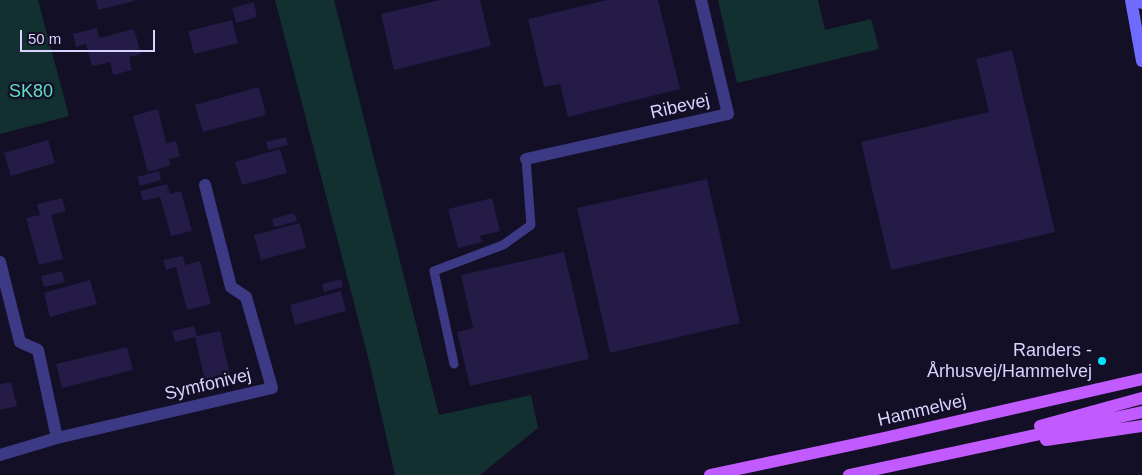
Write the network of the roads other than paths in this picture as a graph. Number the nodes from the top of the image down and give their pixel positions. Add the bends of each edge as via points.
1 (701, 0) edge
2 (1131, 0) edge
3 (1142, 61) edge
4 (526, 159) joint
5 (205, 185) dead end
6 (0, 262) edge
7 (454, 364) dead end
8 (1142, 379) edge
9 (1142, 398) edge
10 (1142, 412) edge
11 (1142, 426) edge
12 (57, 438) junction
13 (0, 455) edge
14 (907, 462) junction
15 (710, 475) edge
16 (849, 475) edge

1 - 4 street, Ribevej via 728,114
2 - 3 main road
4 - 7 lane via 531,225 503,245 434,272
5 - 12 street, Symfonivej via 231,287 246,297 272,388
6 - 12 street via 20,342 38,350
8 - 15 main road, Hammelvej
9 - 14 main road
10 - 14 main road
11 - 14 main road
12 - 13 street, Symfonivej
14 - 16 main road

